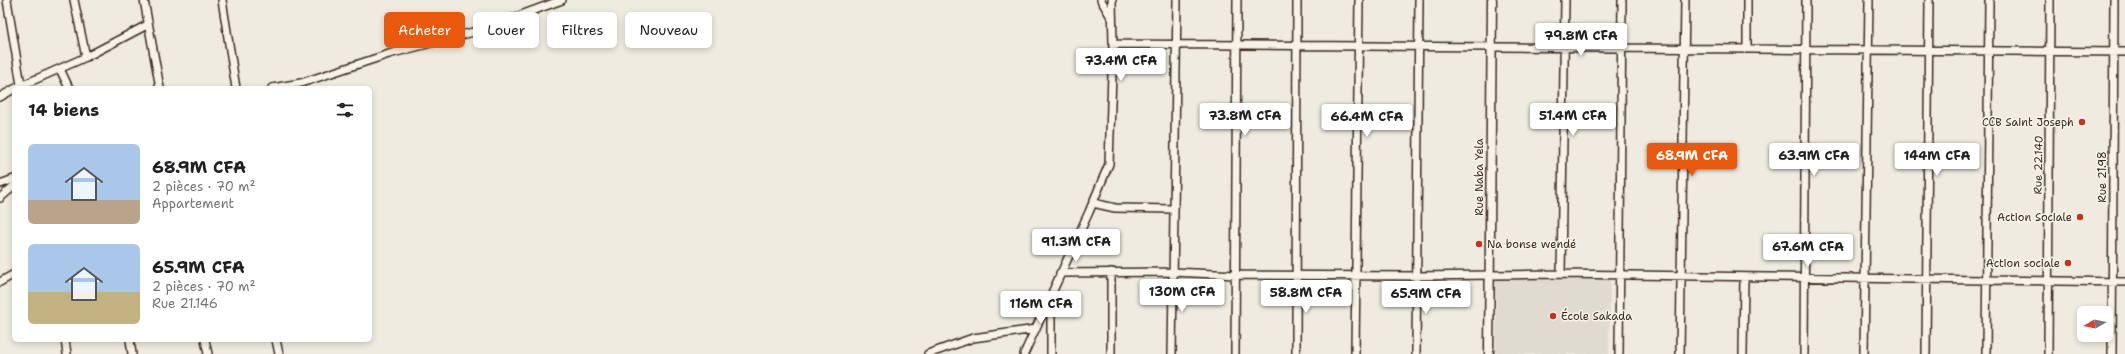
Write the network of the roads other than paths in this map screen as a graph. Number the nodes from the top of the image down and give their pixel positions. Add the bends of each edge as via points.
1 (7, 0) edge
2 (74, 0) edge
3 (144, 0) edge
4 (222, 0) edge
5 (562, 0) edge
6 (1101, 0) edge
7 (1112, 0) edge
8 (1177, 0) edge
9 (1237, 0) edge
10 (1297, 0) edge
11 (1359, 0) edge
12 (1419, 0) edge
13 (1492, 0) edge
14 (1565, 0) edge
15 (1622, 0) edge
16 (1685, 0) edge
17 (1747, 0) edge
18 (1806, 0) edge
19 (1868, 0) edge
20 (1929, 0) edge
21 (1989, 0) edge
22 (2050, 0) edge
23 (2114, 0) edge
24 (1111, 17) junction
25 (148, 25) junction
26 (1113, 44) junction
27 (1176, 44) junction
28 (1236, 44) junction
29 (1297, 45) junction
30 (1358, 45) junction
31 (1419, 46) junction
32 (1492, 47) junction
33 (1565, 47) junction
34 (1621, 48) junction
35 (1684, 48) junction
36 (1747, 49) junction
37 (1805, 49) junction
38 (1869, 50) junction
39 (1929, 50) junction
40 (1989, 51) junction
41 (2050, 51) junction
42 (2114, 52) junction
43 (2125, 52) edge
44 (86, 57) junction
45 (60, 69) junction
46 (17, 86) edge
47 (19, 86) edge
48 (68, 86) edge
49 (160, 86) edge
50 (236, 86) edge
51 (284, 86) edge
52 (12, 90) edge
53 (0, 97) edge
54 (12, 180) edge
55 (0, 184) edge
56 (12, 188) edge
57 (0, 198) edge
58 (1093, 203) junction
59 (1173, 209) junction
60 (1111, 272) junction
61 (1173, 272) junction
62 (1060, 273) junction
63 (1296, 274) junction
64 (1490, 274) junction
65 (1561, 274) junction
66 (12, 275) edge
67 (1236, 275) junction
68 (1621, 275) junction
69 (1356, 276) junction
70 (1416, 276) junction
71 (1681, 276) junction
72 (1744, 277) junction
73 (1804, 277) junction
74 (1865, 279) junction
75 (1927, 279) junction
76 (1986, 281) junction
77 (0, 282) edge
78 (2048, 282) junction
79 (2112, 282) junction
80 (2125, 282) edge
81 (1051, 295) junction
82 (1036, 329) junction
83 (65, 342) edge
84 (130, 342) edge
85 (205, 342) edge
86 (276, 342) edge
87 (66, 354) edge
88 (132, 354) edge
89 (208, 354) edge
90 (279, 354) edge
91 (928, 354) edge
92 (1024, 354) edge
93 (1051, 354) edge
94 (1111, 354) edge
95 (1172, 354) edge
96 (1234, 354) edge
97 (1296, 354) edge
98 (1355, 354) edge
99 (1416, 354) edge
100 (1490, 354) edge
101 (1619, 354) edge
102 (1680, 354) edge
103 (1743, 354) edge
104 (1804, 354) edge
105 (1864, 354) edge
106 (1926, 354) edge
107 (1986, 354) edge
108 (2048, 354) edge
109 (2112, 354) edge

1 - 46 street
2 - 44 street
3 - 25 street
4 - 50 street
5 - 51 street via 477,31
6 - 24 street
7 - 24 street
8 - 27 street
9 - 28 street
10 - 29 street
11 - 30 street
12 - 31 street
13 - 32 street, Rue Naba Yela
14 - 33 street
15 - 34 street
16 - 35 street
17 - 36 street
18 - 37 street
19 - 38 street
20 - 39 street
21 - 40 street
22 - 41 street, Rue 22.140
23 - 42 street, Rue 21.98
24 - 26 street
25 - 44 street
25 - 49 street
26 - 27 street
26 - 58 street via 1109,164
27 - 28 street
27 - 59 street
28 - 29 street
28 - 67 street
29 - 30 street
29 - 63 street
30 - 31 street
30 - 69 street
31 - 32 street
31 - 70 street
32 - 33 street
32 - 64 street, Rue Naba Yela
33 - 34 street
33 - 65 street
34 - 35 street
34 - 68 street
35 - 36 street
35 - 71 street
36 - 37 street
37 - 38 street
37 - 73 street
38 - 39 street
38 - 74 street
39 - 40 street
39 - 75 street
40 - 41 street
40 - 76 street
41 - 42 street
41 - 78 street, Rue 22.140
42 - 43 street
42 - 79 street, Rue 21.98
44 - 45 street
45 - 47 street
45 - 48 street
52 - 53 street
54 - 55 street
56 - 57 street
58 - 59 street via 1115,208
58 - 62 street
59 - 61 street
60 - 61 street
60 - 62 street
60 - 94 street
61 - 67 street
61 - 95 street
62 - 81 street
63 - 67 street
63 - 69 street
63 - 97 street
64 - 65 street
64 - 70 street
64 - 100 street, Rue Naba Yela
65 - 68 street
66 - 77 street
67 - 96 street
68 - 71 street
68 - 101 street
69 - 70 street
69 - 98 street
70 - 99 street
71 - 72 street
71 - 102 street
72 - 73 street
72 - 103 street
73 - 74 street
73 - 104 street
74 - 75 street
74 - 105 street
75 - 76 street
75 - 106 street
76 - 78 street
76 - 107 street
78 - 79 street
78 - 108 street, Rue 22.140
79 - 80 street
79 - 109 street, Rue 21.98
81 - 82 street
81 - 93 street
82 - 91 street via 973,338
82 - 92 street
83 - 87 street
84 - 88 street
85 - 89 street
86 - 90 street

